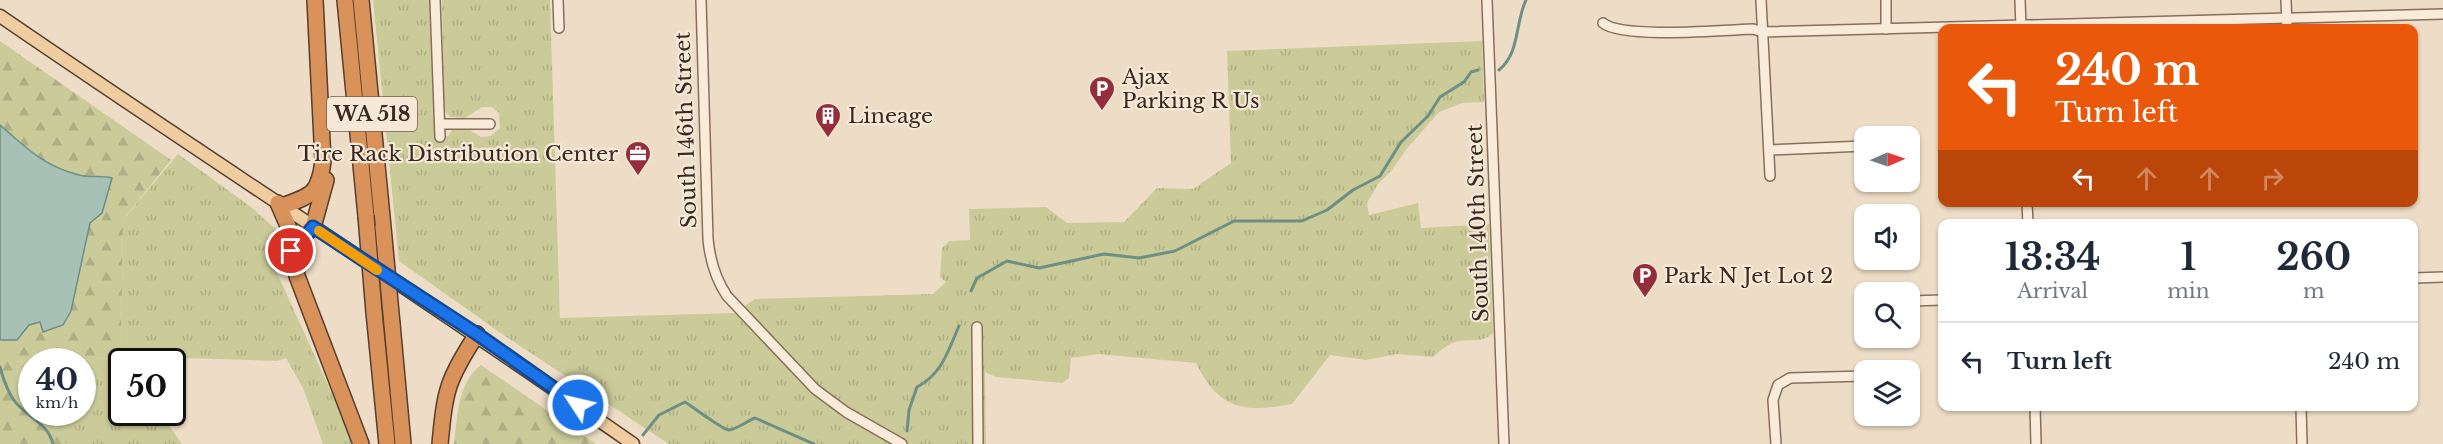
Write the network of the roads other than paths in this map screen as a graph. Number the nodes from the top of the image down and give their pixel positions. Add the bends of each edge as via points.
1 (315, 0) edge
2 (345, 0) edge
3 (361, 0) edge
4 (435, 0) edge
5 (558, 0) edge
6 (700, 0) edge
7 (1487, 0) edge
8 (1761, 0) edge
9 (1886, 0) edge
10 (2020, 0) edge
11 (2286, 0) edge
12 (2443, 14) edge
13 (0, 16) edge
14 (2287, 18) junction
15 (1603, 23) dead end
16 (2021, 24) edge
17 (2088, 24) edge
18 (2287, 24) edge
19 (559, 28) dead end
20 (1938, 28) edge
21 (1886, 29) junction
22 (1763, 32) junction
23 (321, 114) junction
24 (440, 124) junction
25 (490, 124) dead end
26 (440, 137) dead end
27 (1854, 146) edge
28 (1769, 150) junction
29 (1770, 176) dead end
30 (280, 204) junction
31 (313, 227) junction
32 (292, 246) junction
33 (2443, 277) edge
34 (2418, 278) edge
35 (1938, 300) edge
36 (1920, 301) edge
37 (977, 327) dead end
38 (477, 334) junction
39 (1854, 376) edge
40 (2035, 411) edge
41 (2301, 411) edge
42 (361, 444) edge
43 (387, 444) edge
44 (403, 444) edge
45 (440, 444) edge
46 (633, 444) edge
47 (902, 444) edge
48 (978, 444) edge
49 (1504, 444) edge
50 (1776, 444) edge
51 (2037, 444) edge
52 (2302, 444) edge

1 - 23 highway
2 - 43 highway, WA 518, bridge
3 - 44 highway, WA 518, bridge
4 - 24 street
5 - 19 street
6 - 47 street, South 146th Street via 710,259 718,283 816,389 846,412
7 - 49 street, South 140th Street
8 - 22 street
9 - 21 street
10 - 16 street
11 - 14 street
12 - 14 street
13 - 30 main road
14 - 17 street
14 - 18 street
15 - 22 street via 1610,28 1640,32
20 - 21 street
21 - 22 street
22 - 28 street
23 - 30 highway via 321,180 308,197
23 - 31 highway via 327,171
24 - 25 street
24 - 26 street
27 - 28 street
28 - 29 street
30 - 31 main road
30 - 32 highway
31 - 32 highway
31 - 38 main road
32 - 42 highway via 297,276
33 - 34 street
35 - 36 street
37 - 48 street
38 - 45 highway via 451,376
38 - 46 main road
39 - 50 street via 1790,378 1778,385 1773,400
40 - 51 street
41 - 52 street

